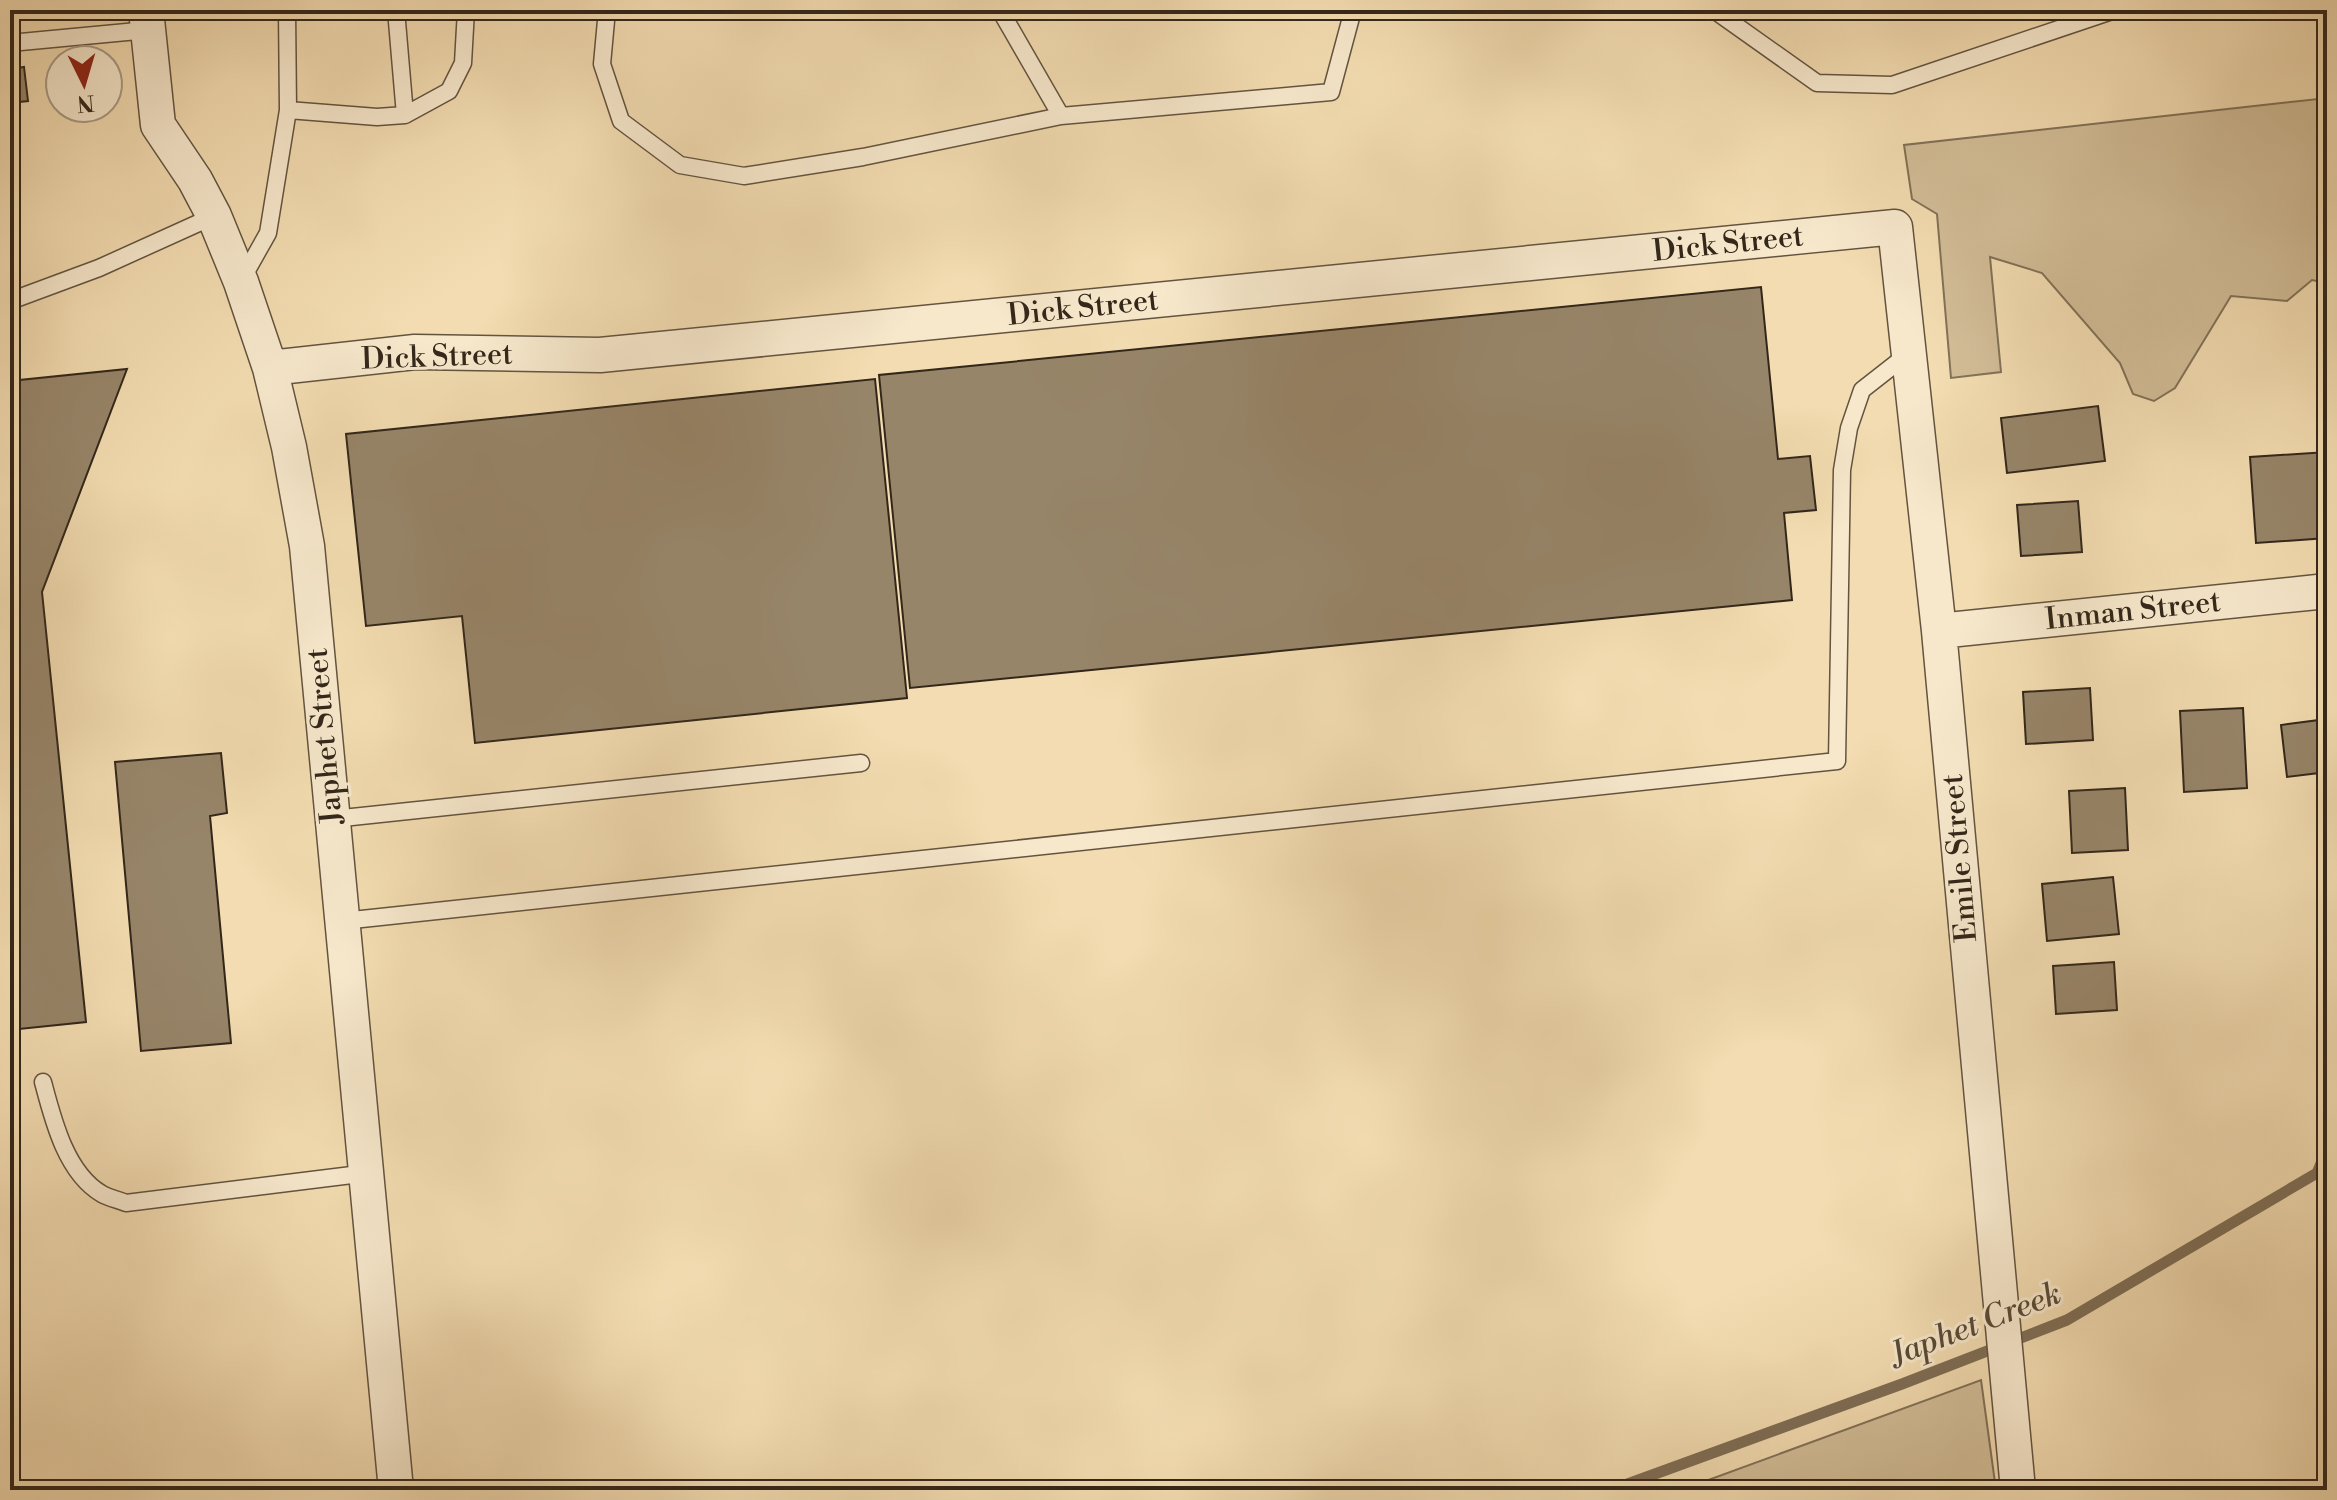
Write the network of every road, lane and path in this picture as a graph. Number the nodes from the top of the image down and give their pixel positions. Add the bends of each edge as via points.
1 (287, 10) edge
2 (396, 10) edge
3 (466, 10) edge
4 (607, 10) edge
5 (1000, 10) edge
6 (1353, 10) edge
7 (1714, 10) edge
8 (2115, 10) edge
9 (147, 20) edge
10 (10, 43) edge
11 (288, 110) junction
12 (405, 115) junction
13 (1061, 116) junction
14 (214, 216) junction
15 (1895, 227) joint
16 (241, 282) junction
17 (10, 301) edge
18 (1908, 354) junction
19 (270, 368) junction
20 (2327, 591) edge
21 (1939, 631) junction
22 (861, 763) dead end
23 (333, 819) junction
24 (343, 921) junction
25 (43, 1082) dead end
26 (368, 1173) junction
27 (396, 1490) edge
28 (2018, 1490) edge

1 - 11 lane
2 - 12 lane
3 - 12 lane via 463,63 449,91
4 - 13 lane via 602,64 621,121 680,165 744,176
5 - 13 lane
6 - 13 lane via 1331,92
7 - 8 lane via 1817,83 1892,85
9 - 10 lane
9 - 14 street, Japhet Street via 158,125
11 - 12 lane
11 - 16 lane via 268,233
14 - 16 street, Japhet Street
14 - 17 lane
15 - 18 street, Emile Street
15 - 19 street, Dick Street via 600,355 415,352
16 - 19 street, Japhet Street
18 - 21 street, Emile Street
18 - 24 lane via 1862,390 1849,428 1842,470 1837,761
19 - 23 street, Japhet Street via 307,546
20 - 21 street, Inman Street
21 - 28 street, Emile Street
22 - 23 lane
23 - 24 street, Japhet Street
24 - 26 street, Japhet Street
25 - 26 lane via 79,1173 102,1195 126,1203
26 - 27 street, Japhet Street

